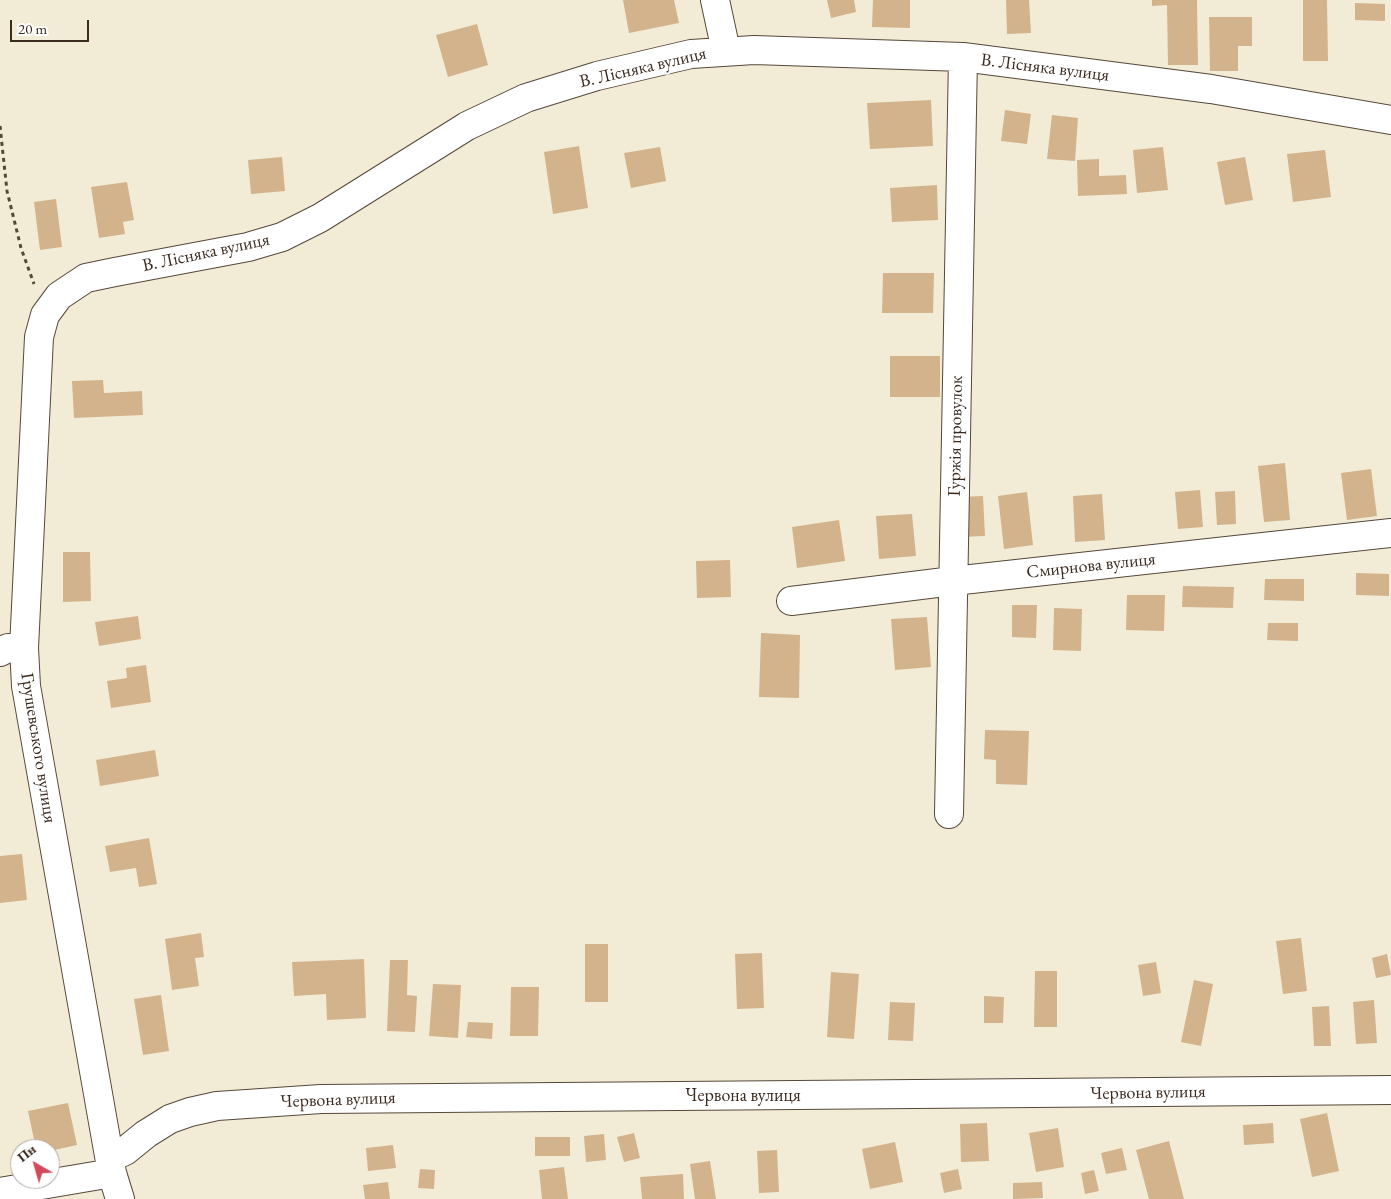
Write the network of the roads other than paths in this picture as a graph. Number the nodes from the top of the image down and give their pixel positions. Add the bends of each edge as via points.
1 (715, 0) edge
2 (726, 51) junction
3 (963, 57) junction
4 (1391, 120) edge
5 (52, 306) joint
6 (1391, 534) edge
7 (953, 581) junction
8 (791, 601) dead end
9 (12, 650) edge
10 (948, 814) dead end
11 (1391, 1090) edge
12 (111, 1165) junction
13 (0, 1192) edge
14 (120, 1199) edge

1 - 2 street
2 - 3 street, В. Лісняка вулиця
2 - 5 street, В. Лісняка вулиця via 691,54 526,98 467,126 320,218 282,237 248,247 86,278
3 - 4 street, В. Лісняка вулиця via 1211,89
3 - 7 street, Гуржія провулок
5 - 9 street, Грушевського вулиця via 39,337
6 - 7 street, Смирнова вулиця
7 - 8 street, Смирнова вулиця
7 - 10 street, Гуржія провулок
9 - 12 street, Грушевського вулиця via 26,686
11 - 12 street, Червона вулиця via 312,1100 217,1106 190,1112 170,1119 146,1134
12 - 13 street, Червона вулиця
12 - 14 street, Грушевського вулиця

